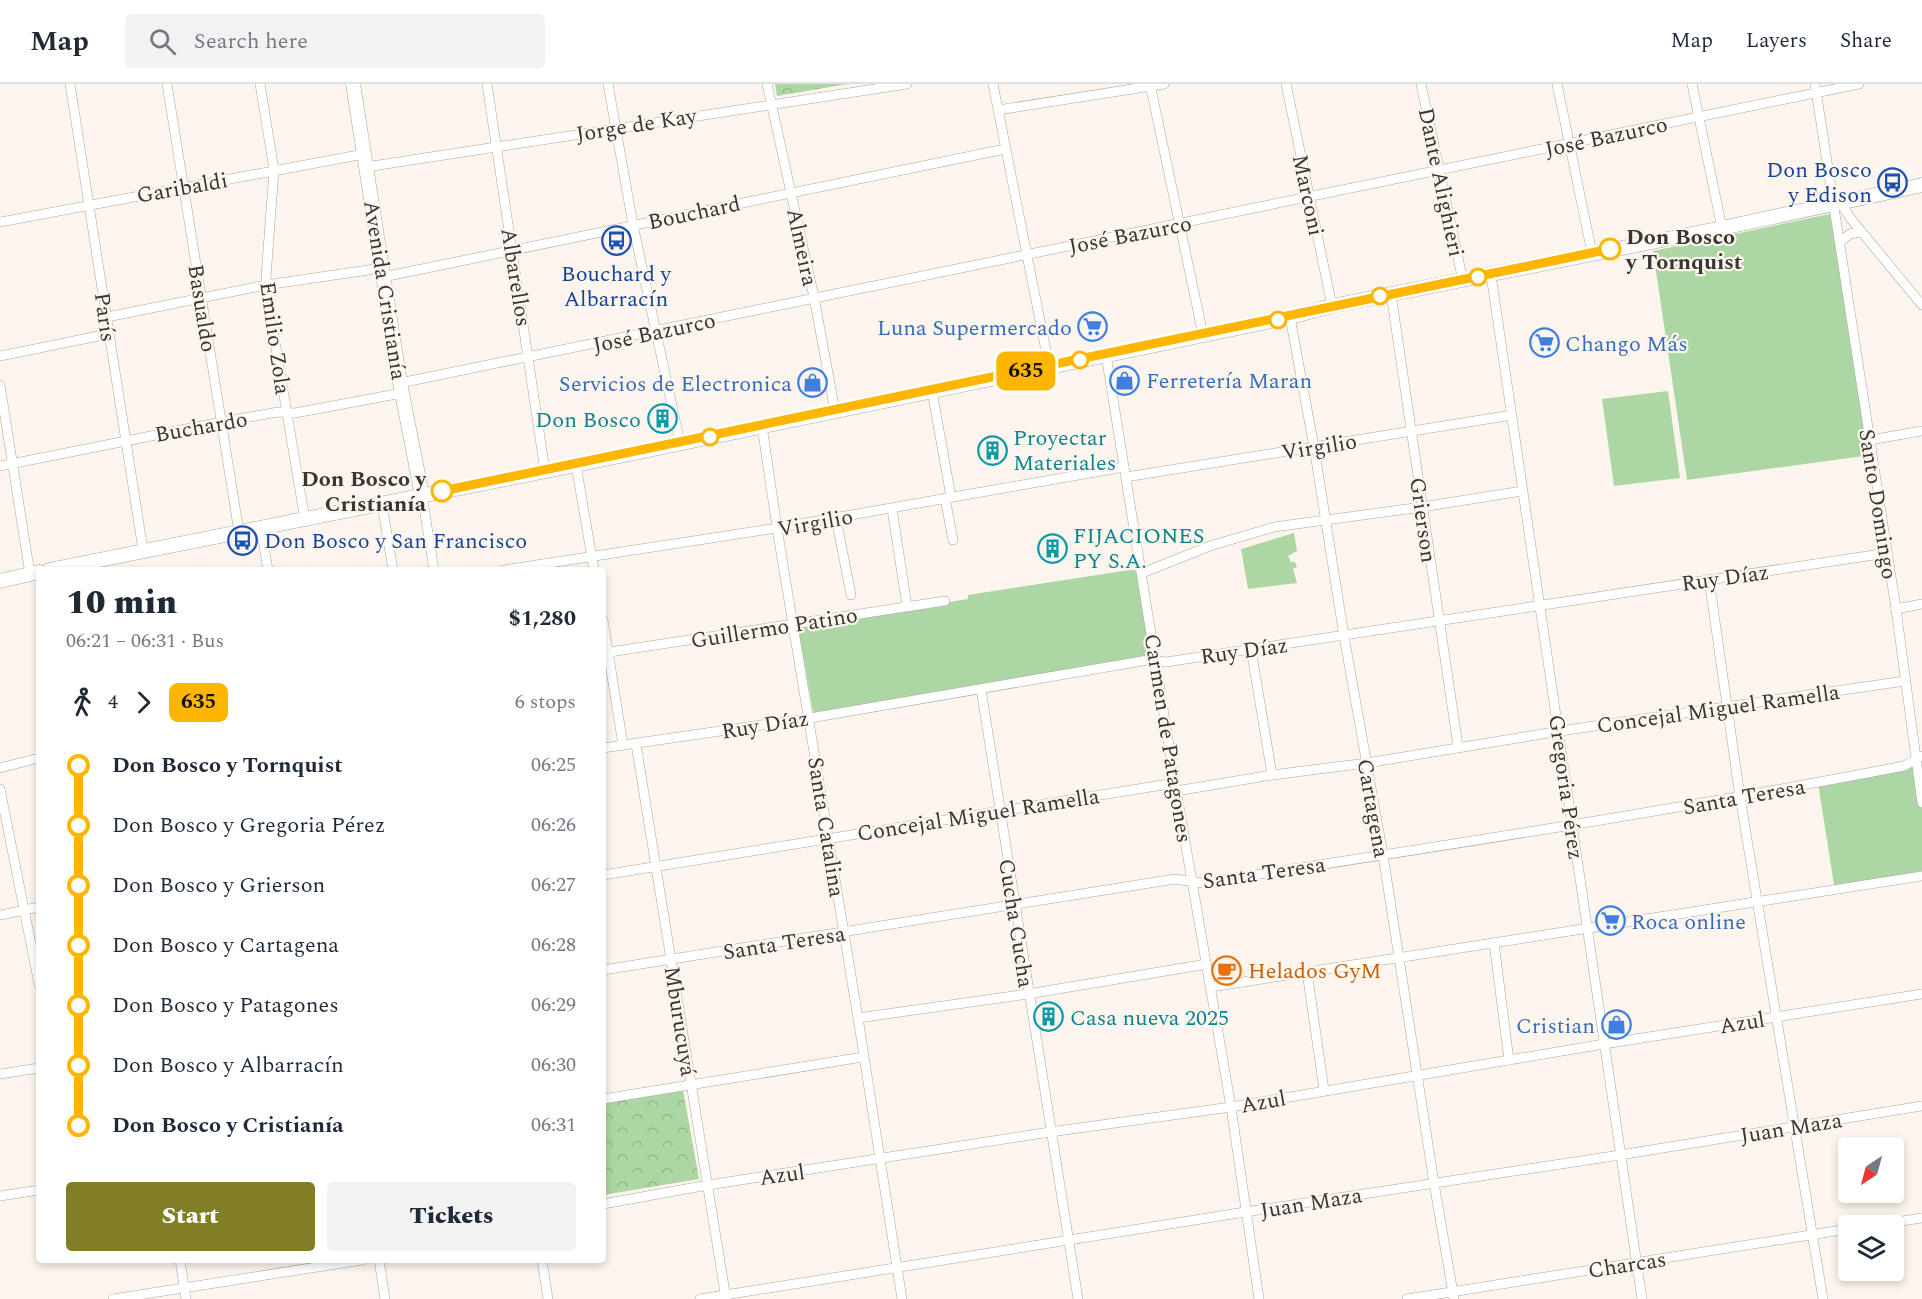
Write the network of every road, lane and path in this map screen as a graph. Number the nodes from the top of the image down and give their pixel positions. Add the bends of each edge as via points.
1 (70, 84) edge
2 (167, 84) edge
3 (260, 84) edge
4 (353, 84) edge
5 (487, 84) edge
6 (608, 84) edge
7 (767, 84) edge
8 (907, 84) edge
9 (993, 84) edge
10 (1164, 84) edge
11 (1286, 84) edge
12 (1421, 84) edge
13 (1557, 84) edge
14 (1692, 84) edge
15 (1859, 84) edge
16 (1150, 85) edge
17 (1815, 88) edge
18 (770, 104) junction
19 (998, 110) junction
20 (1699, 117) junction
21 (615, 127) junction
22 (1569, 143) junction
23 (496, 147) junction
24 (1005, 149) junction
25 (365, 160) junction
26 (1439, 169) junction
27 (274, 170) junction
28 (1922, 185) edge
29 (183, 186) junction
30 (791, 192) junction
31 (1309, 196) junction
32 (1837, 203) junction
33 (89, 204) junction
34 (0, 222) edge
35 (1181, 224) junction
36 (633, 225) junction
37 (1722, 228) junction
38 (1861, 232) junction
39 (1840, 242) junction
40 (512, 251) junction
41 (1592, 253) junction
42 (1025, 255) junction
43 (383, 272) junction
44 (1491, 275) junction
45 (1463, 281) junction
46 (266, 285) junction
47 (1392, 294) junction
48 (814, 297) junction
49 (202, 299) junction
50 (1922, 305) edge
51 (1332, 306) junction
52 (107, 317) junction
53 (1290, 317) junction
54 (656, 332) junction
55 (108, 334) junction
56 (1203, 335) junction
57 (1107, 355) junction
58 (0, 356) edge
59 (529, 357) junction
60 (1048, 366) junction
61 (0, 385) edge
62 (401, 388) junction
63 (932, 391) junction
64 (836, 411) junction
65 (286, 412) junction
66 (1512, 415) junction
67 (220, 422) junction
68 (762, 426) junction
69 (1922, 431) edge
70 (1412, 432) junction
71 (1870, 440) junction
72 (124, 441) junction
73 (680, 443) junction
74 (1314, 447) junction
75 (12, 463) junction
76 (576, 465) junction
77 (0, 466) edge
78 (1124, 466) junction
79 (545, 471) junction
80 (1126, 477) junction
81 (1522, 491) junction
82 (422, 495) junction
83 (948, 497) junction
84 (382, 504) junction
85 (1422, 507) junction
86 (892, 509) junction
87 (836, 518) junction
88 (1325, 519) junction
89 (304, 520) junction
90 (261, 528) junction
91 (777, 528) junction
92 (239, 532) junction
93 (953, 540) dead end
94 (143, 550) junction
95 (1887, 553) junction
96 (592, 558) junction
97 (63, 567) edge
98 (268, 567) edge
99 (392, 567) edge
100 (434, 567) edge
101 (526, 567) edge
102 (594, 567) edge
103 (35, 573) edge
104 (1142, 573) junction
105 (1709, 579) junction
106 (0, 581) edge
107 (851, 595) dead end
108 (945, 601) dead end
109 (1540, 604) junction
110 (1922, 604) edge
111 (907, 606) junction
112 (1896, 609) junction
113 (1439, 621) junction
114 (792, 624) junction
115 (1344, 636) junction
116 (1251, 649) junction
117 (606, 652) edge
118 (1156, 661) junction
119 (1905, 681) junction
120 (981, 689) junction
121 (1727, 706) junction
122 (810, 718) junction
123 (1560, 730) junction
124 (636, 744) junction
125 (624, 745) junction
126 (1458, 746) junction
127 (606, 748) edge
128 (36, 759) edge
129 (1919, 759) edge
130 (1366, 763) junction
131 (0, 768) edge
132 (1272, 775) junction
133 (1176, 787) junction
134 (0, 789) edge
135 (1740, 797) junction
136 (1922, 803) edge
137 (1000, 810) junction
138 (1572, 826) junction
139 (829, 838) junction
140 (1383, 855) junction
141 (656, 866) junction
142 (606, 874) edge
143 (1922, 876) edge
144 (1193, 882) junction
145 (1758, 902) junction
146 (1014, 905) junction
147 (36, 907) edge
148 (25, 910) junction
149 (0, 915) edge
150 (1588, 929) junction
151 (843, 933) junction
152 (1494, 943) junction
153 (1399, 958) junction
154 (671, 960) junction
155 (1207, 964) junction
156 (36, 968) edge
157 (606, 970) edge
158 (1306, 972) junction
159 (1211, 987) junction
160 (1028, 994) junction
161 (1922, 994) edge
162 (1778, 1017) junction
163 (858, 1018) junction
164 (1604, 1044) junction
165 (863, 1057) junction
166 (1509, 1060) junction
167 (36, 1068) edge
168 (0, 1074) edge
169 (1417, 1076) junction
170 (692, 1085) junction
171 (1324, 1090) junction
172 (606, 1099) edge
173 (1922, 1106) edge
174 (1231, 1107) junction
175 (1796, 1126) junction
176 (1050, 1132) junction
177 (1620, 1155) junction
178 (880, 1160) junction
179 (1434, 1183) junction
180 (708, 1185) junction
181 (36, 1190) edge
182 (0, 1196) edge
183 (606, 1203) edge
184 (1245, 1212) junction
185 (1922, 1218) edge
186 (1904, 1221) edge
187 (1838, 1230) edge
188 (1813, 1234) junction
189 (1068, 1240) junction
190 (180, 1263) edge
191 (343, 1263) edge
192 (379, 1263) edge
193 (543, 1263) edge
194 (1635, 1263) junction
195 (897, 1268) junction
196 (184, 1288) junction
197 (1453, 1295) edge
198 (726, 1297) edge
199 (113, 1299) edge
200 (186, 1299) edge
201 (385, 1299) edge
202 (549, 1299) edge
203 (700, 1299) edge
204 (902, 1299) edge
205 (1078, 1299) edge
206 (1259, 1299) edge
207 (1407, 1299) edge
208 (1642, 1299) edge
209 (1823, 1299) edge

1 - 33 street, París
2 - 29 street, Basualdo
3 - 27 street, Emilio Zola
4 - 25 main road, Avenida Cristianía
5 - 23 street, Albarellos
6 - 21 street
7 - 18 street, Almeira
8 - 18 street, Jorge de Kay
9 - 19 street
10 - 16 street
11 - 31 street, Marconi
12 - 26 street, Dante Alighieri
13 - 22 street
14 - 20 street
15 - 17 street, José Bazurco
16 - 19 street
16 - 35 street
17 - 20 street, José Bazurco
17 - 32 street, Santo Domingo
18 - 21 street, Jorge de Kay
18 - 30 street, Almeira
19 - 24 street
20 - 22 street, José Bazurco
20 - 37 street
21 - 23 street, Jorge de Kay
21 - 36 street
22 - 26 street, José Bazurco
22 - 41 street
23 - 25 street, Jorge de Kay
23 - 40 street, Albarellos
24 - 30 street, Bouchard
24 - 42 street
25 - 27 street, Garibaldi
25 - 43 main road, Avenida Cristianía
26 - 31 street, José Bazurco
26 - 45 street, Dante Alighieri
27 - 29 street, Garibaldi
27 - 46 street, Emilio Zola
28 - 32 main road
29 - 33 street, Garibaldi
29 - 49 street, Basualdo
30 - 36 street, Bouchard
30 - 48 street, Almeira
31 - 35 street, José Bazurco
31 - 51 street, Marconi
32 - 37 main road
32 - 38 street
32 - 39 street, Santo Domingo
33 - 34 street, Garibaldi
33 - 52 street, París
35 - 42 street, José Bazurco
35 - 56 street
36 - 40 street, Bouchard
36 - 54 street
37 - 41 main road
38 - 39 street
38 - 50 street
39 - 71 street, Santo Domingo
40 - 43 street, Bouchard
40 - 59 street, Albarellos
41 - 44 main road
42 - 48 street, José Bazurco
42 - 60 street
43 - 46 street, Bouchard
43 - 62 main road, Avenida Cristianía
44 - 45 main road
44 - 66 street, Gregoria Pérez
45 - 47 main road
46 - 49 street, Bouchard
46 - 65 street, Emilio Zola
47 - 51 main road
47 - 70 street, Grierson
48 - 54 street, José Bazurco
48 - 64 street, Almeira
49 - 52 street, Bouchard
49 - 67 street, Basualdo
51 - 53 main road
52 - 55 street, París
53 - 56 main road
53 - 74 street, Cartagena
54 - 59 street, José Bazurco
54 - 73 street
55 - 58 street
55 - 72 street, París
56 - 57 main road
57 - 60 main road
57 - 78 street, Carmen de Patagones
59 - 62 street, José Bazurco
59 - 79 street, Albarellos
60 - 63 main road
61 - 75 street
62 - 65 street, Buchardo
62 - 82 main road, Avenida Cristianía
63 - 64 main road
63 - 83 street
64 - 68 main road
65 - 67 street, Buchardo
65 - 89 street, Emilio Zola
66 - 70 street, Virgilio
66 - 81 street, Gregoria Pérez
67 - 72 street, Buchardo
67 - 92 street, Basualdo
68 - 73 main road
68 - 91 street, Santa Catalina
69 - 71 street
70 - 74 street, Virgilio
70 - 85 street, Grierson
71 - 95 street, Santo Domingo
72 - 75 street, Buchardo
72 - 94 street, París
73 - 76 main road
74 - 80 street, Virgilio
74 - 88 street, Cartagena
75 - 77 street, Buchardo
75 - 103 street
76 - 79 main road
76 - 96 street
78 - 80 street, Carmen de Patagones
78 - 83 street, Virgilio
79 - 82 main road
80 - 104 street, Carmen de Patagones
81 - 85 street
81 - 109 street, Gregoria Pérez
82 - 84 main road
82 - 100 street
83 - 86 street, Virgilio
83 - 93 street
84 - 89 main road
84 - 99 street
85 - 88 street
85 - 113 street, Grierson
86 - 87 street, Virgilio
86 - 111 street
87 - 91 street, Virgilio
87 - 107 street
88 - 104 street via 1274,527 1210,546
88 - 115 street, Cartagena
89 - 90 main road
90 - 92 main road
90 - 98 street
91 - 96 street, Virgilio
91 - 114 street, Santa Catalina
92 - 94 main road
94 - 97 main road
95 - 105 street, Ruy Díaz
95 - 112 street, Santo Domingo
96 - 101 street, Virgilio
96 - 102 street
103 - 106 main road
104 - 118 street, Carmen de Patagones
105 - 109 street, Ruy Díaz
105 - 121 street
108 - 111 street, Guillermo Patino
109 - 113 street, Ruy Díaz
109 - 123 street, Gregoria Pérez
110 - 112 street
111 - 114 street, Guillermo Patino
112 - 119 street, Santo Domingo
113 - 115 street, Ruy Díaz
113 - 126 street, Grierson
114 - 117 street, Guillermo Patino
114 - 122 street, Santa Catalina
115 - 116 street, Ruy Díaz
115 - 130 street, Cartagena
116 - 118 street, Ruy Díaz
116 - 132 street
117 - 125 street
118 - 120 street, Ruy Díaz
118 - 133 street, Carmen de Patagones
119 - 121 street, Concejal Miguel Ramella
119 - 129 street, Santo Domingo
120 - 122 street, Ruy Díaz
120 - 137 street, Cucha Cucha
121 - 123 street, Concejal Miguel Ramella
121 - 135 street
122 - 124 street, Ruy Díaz
122 - 139 street, Santa Catalina
123 - 126 street, Concejal Miguel Ramella
123 - 138 street, Gregoria Pérez
124 - 125 street, Ruy Díaz
124 - 141 street, Mburucuyá
125 - 127 street, Ruy Díaz
126 - 130 street, Concejal Miguel Ramella
128 - 131 street
129 - 135 street, Santa Teresa via 1904,766
129 - 136 street, Santo Domingo
130 - 132 street, Concejal Miguel Ramella
130 - 140 street, Cartagena
132 - 133 street, Concejal Miguel Ramella
133 - 137 street, Concejal Miguel Ramella
133 - 144 street, Carmen de Patagones
134 - 148 street
135 - 138 street, Santa Teresa
135 - 145 street
137 - 139 street, Concejal Miguel Ramella
137 - 146 street, Cucha Cucha
138 - 140 street, Santa Teresa
138 - 150 street, Gregoria Pérez
139 - 141 street, Concejal Miguel Ramella
139 - 151 street, Santa Catalina
140 - 144 street, Santa Teresa
140 - 153 street, Cartagena
141 - 142 street, Concejal Miguel Ramella
141 - 154 street, Mburucuyá
143 - 145 street
144 - 146 street, Santa Teresa via 1175,879
144 - 155 street, Carmen de Patagones
145 - 150 street
145 - 162 street
146 - 151 street, Santa Teresa
146 - 160 street, Cucha Cucha
147 - 148 street
148 - 149 street
148 - 156 street
150 - 152 street
150 - 164 street, Gregoria Pérez
151 - 154 street, Santa Teresa
151 - 163 street, Santa Catalina
152 - 153 street
152 - 166 street
153 - 158 street
153 - 169 street, Cartagena
154 - 157 street, Santa Teresa
154 - 170 street, Mburucuyá
155 - 159 street, Carmen de Patagones
155 - 160 street
158 - 159 street
158 - 171 street
159 - 174 street, Carmen de Patagones
160 - 163 street
160 - 176 street, Cucha Cucha
161 - 162 street, Azul
162 - 164 street, Azul
162 - 175 street
163 - 165 street, Santa Catalina
164 - 166 street, Azul
164 - 177 street, Gregoria Pérez
165 - 170 street
165 - 178 street, Santa Catalina
166 - 169 street, Azul
167 - 168 street
169 - 171 street, Azul
169 - 179 street, Cartagena
170 - 172 street
170 - 180 street, Mburucuyá
171 - 174 street, Azul
173 - 175 street, Juan Maza
174 - 176 street, Azul
174 - 184 street, Carmen de Patagones
175 - 177 street, Juan Maza
175 - 188 street
176 - 178 street, Azul
176 - 189 street, Cucha Cucha
177 - 179 street, Juan Maza
177 - 194 street, Gregoria Pérez
178 - 180 street, Azul
178 - 195 street, Santa Catalina
179 - 184 street, Juan Maza
179 - 197 street, Cartagena
180 - 183 street, Azul
180 - 198 street, Mburucuyá
181 - 182 street
184 - 189 street, Juan Maza
184 - 206 street, Carmen de Patagones
185 - 186 street
187 - 188 street, Charcas
188 - 194 street, Charcas
188 - 209 street
189 - 195 street, Juan Maza
189 - 205 street, Cucha Cucha
190 - 196 street
191 - 196 street
192 - 201 street
193 - 202 street
194 - 197 street, Charcas
194 - 208 street, Gregoria Pérez
195 - 198 street, Juan Maza
195 - 204 street, Santa Catalina
196 - 199 street
196 - 200 street
197 - 207 street, Charcas
198 - 203 street, Juan Maza

